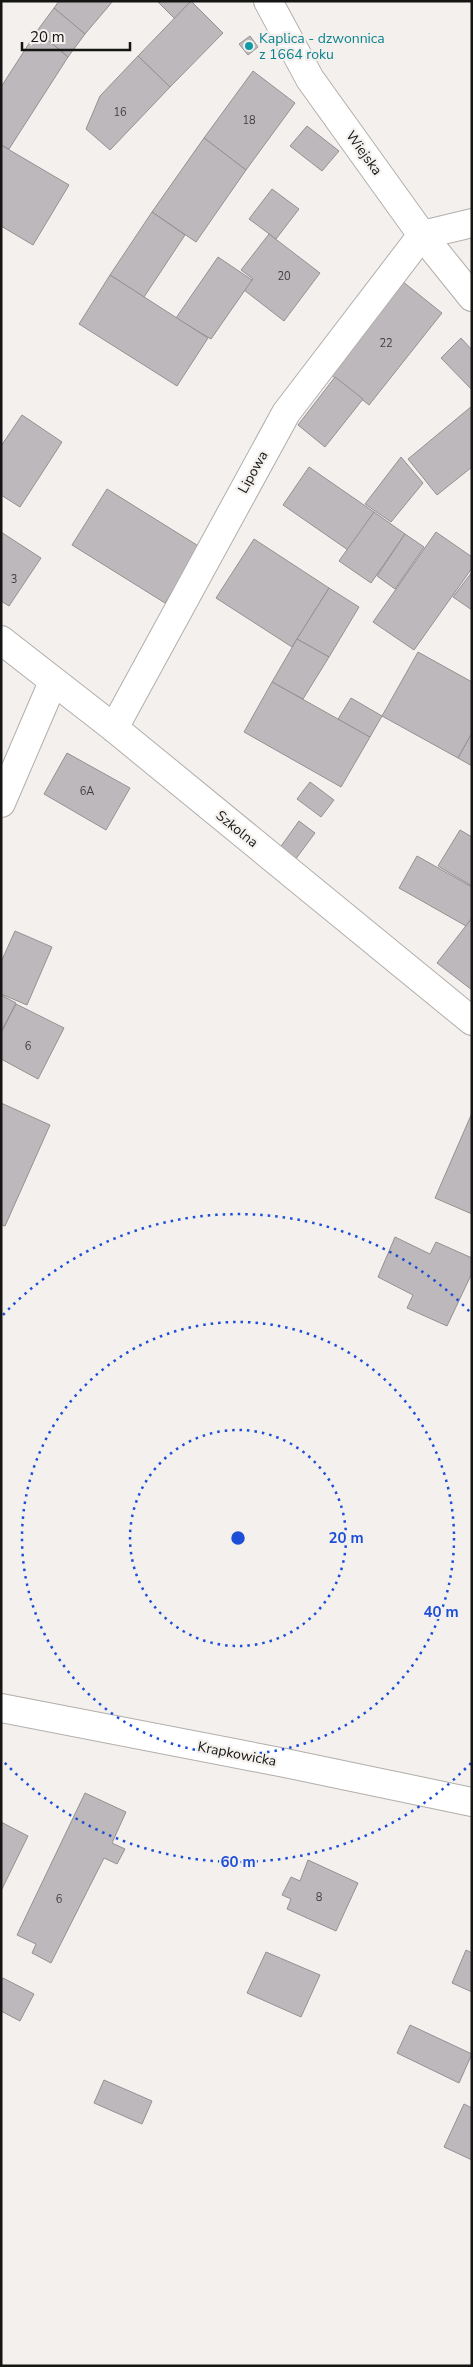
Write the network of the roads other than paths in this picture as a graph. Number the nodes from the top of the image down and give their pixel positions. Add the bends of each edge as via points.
1 (275, 5) edge
2 (472, 223) edge
3 (422, 235) junction
4 (472, 297) edge
5 (1, 640) edge
6 (53, 682) junction
7 (114, 728) junction
8 (1, 803) edge
9 (472, 1021) edge
10 (1, 1708) edge
11 (472, 1802) edge

1 - 3 street, Wiejska via 310,79
2 - 3 street
3 - 4 street, Wiejska
3 - 7 street, Lipowa via 286,413
5 - 6 street, Szkolna
6 - 7 street, Szkolna
6 - 8 street
7 - 9 street, Szkolna
10 - 11 street, Krapkowicka

